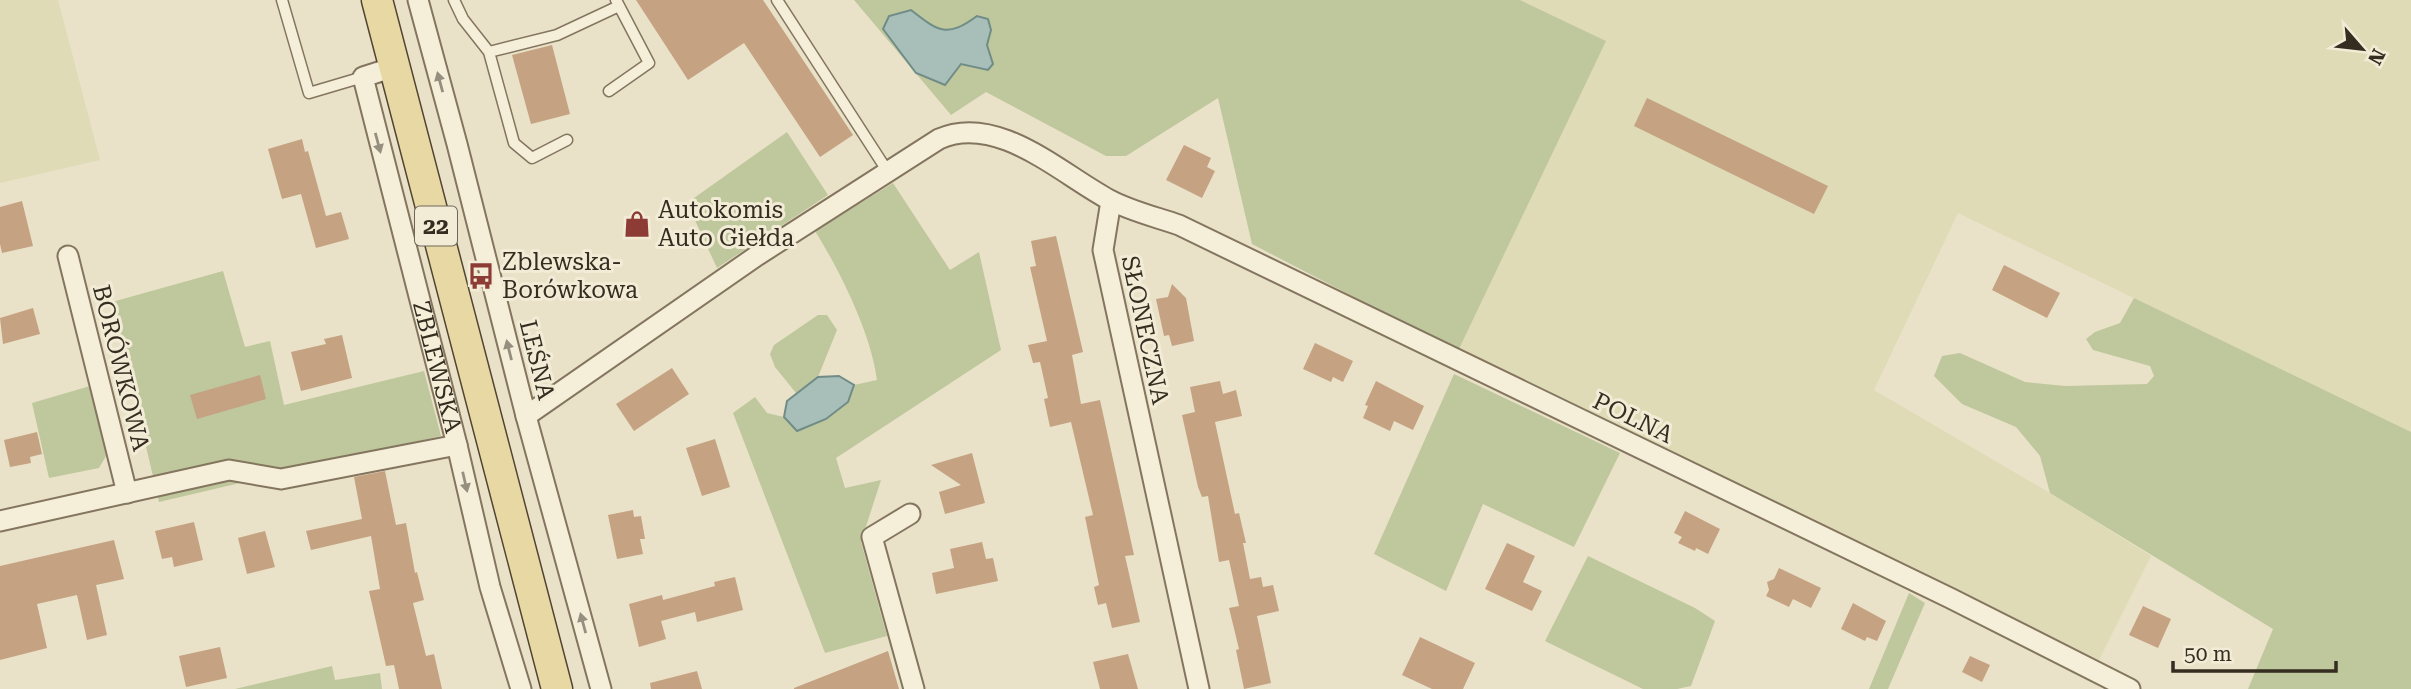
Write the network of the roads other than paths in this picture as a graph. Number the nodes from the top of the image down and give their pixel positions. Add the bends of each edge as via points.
1 (282, 0) edge
2 (377, 0) edge
3 (454, 0) edge
4 (777, 0) edge
5 (419, 1) edge
6 (618, 3) edge
7 (489, 52) junction
8 (394, 68) junction
9 (363, 77) junction
10 (609, 91) dead end
11 (567, 140) dead end
12 (888, 172) junction
13 (1111, 201) junction
14 (68, 256) dead end
15 (526, 416) junction
16 (457, 445) junction
17 (127, 493) junction
18 (910, 514) dead end
19 (0, 521) edge
20 (521, 689) edge
21 (557, 689) edge
22 (601, 689) edge
23 (914, 689) edge
24 (1199, 689) edge
25 (2130, 689) edge

1 - 9 lane via 309,93
2 - 8 main road, ZBLEWSKA / 22
3 - 7 lane
4 - 12 lane
15 -> 5 street, LEŚNA
6 - 7 lane via 557,35
6 - 10 lane via 649,63
7 - 11 lane via 514,143 532,158
8 - 9 street
8 - 21 main road, ZBLEWSKA / 22
9 -> 16 street, ZBLEWSKA
12 - 13 street via 939,139 975,132 1012,143
12 - 15 street via 758,255
13 - 24 street, SŁONECZNA via 1103,250
13 - 25 street, POLNA via 1179,225
14 - 17 street, BORÓWKOWA
22 -> 15 street, LEŚNA
16 - 17 street via 281,480 229,470
16 -> 20 street, ZBLEWSKA via 490,587
17 - 19 street
18 - 23 street via 872,537

